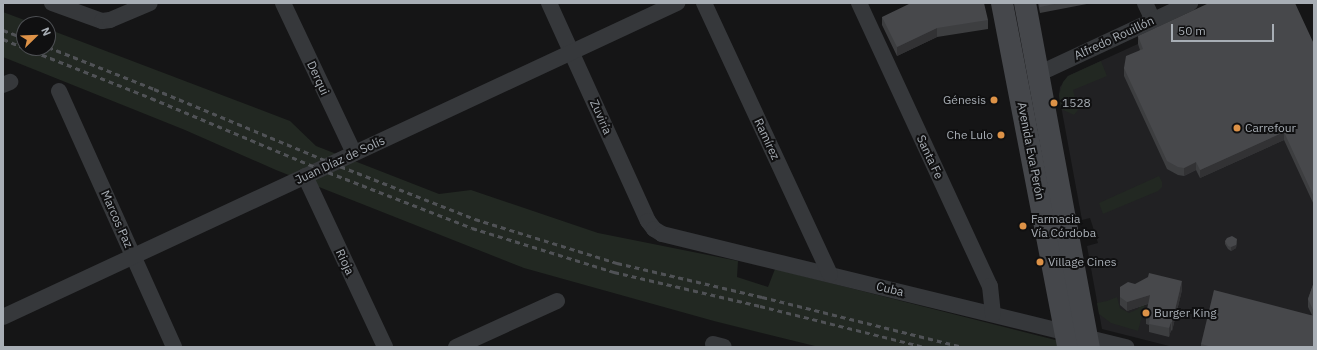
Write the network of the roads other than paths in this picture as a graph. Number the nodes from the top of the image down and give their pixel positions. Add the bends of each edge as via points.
1 (52, 3) edge
2 (150, 3) edge
3 (283, 3) edge
4 (549, 3) edge
5 (677, 3) edge
6 (704, 3) edge
7 (859, 3) edge
8 (1002, 3) edge
9 (1025, 3) edge
10 (1146, 3) edge
11 (1190, 3) edge
12 (1153, 20) junction
13 (572, 51) junction
14 (1038, 74) junction
15 (60, 91) dead end
16 (354, 153) junction
17 (305, 176) junction
18 (654, 229) joint
19 (134, 256) junction
20 (830, 274) junction
21 (556, 301) dead end
22 (993, 314) junction
23 (3, 317) edge
24 (1067, 340) edge
25 (1088, 342) edge
26 (174, 347) edge
27 (385, 347) edge
28 (456, 347) edge
29 (1126, 347) edge

1 - 2 street via 102,21
3 - 16 street, Derqui
4 - 13 street, Zuviría
5 - 13 street, Juan Díaz de Solís
6 - 20 street, Ramírez
7 - 22 street, Santa Fe via 990,286
8 - 24 main road, Avenida Eva Perón
9 - 14 main road, Avenida Eva Perón
10 - 12 street
11 - 12 street, Alfredo Rouillón
12 - 14 street, Alfredo Rouillón
13 - 16 street, Juan Díaz de Solís
13 - 18 street, Zuviría via 648,221
14 - 25 main road, Avenida Eva Perón
15 - 19 street, Marcos Paz
16 - 17 street, Juan Díaz de Solís
17 - 19 street, Juan Díaz de Solís
17 - 27 street, Rioja
18 - 20 street, Cuba via 662,234
19 - 23 street, Juan Díaz de Solís
19 - 26 street, Marcos Paz
20 - 22 street, Cuba
21 - 28 street
22 - 24 street, Cuba
24 - 25 street, Cuba
25 - 29 street, Cuba

